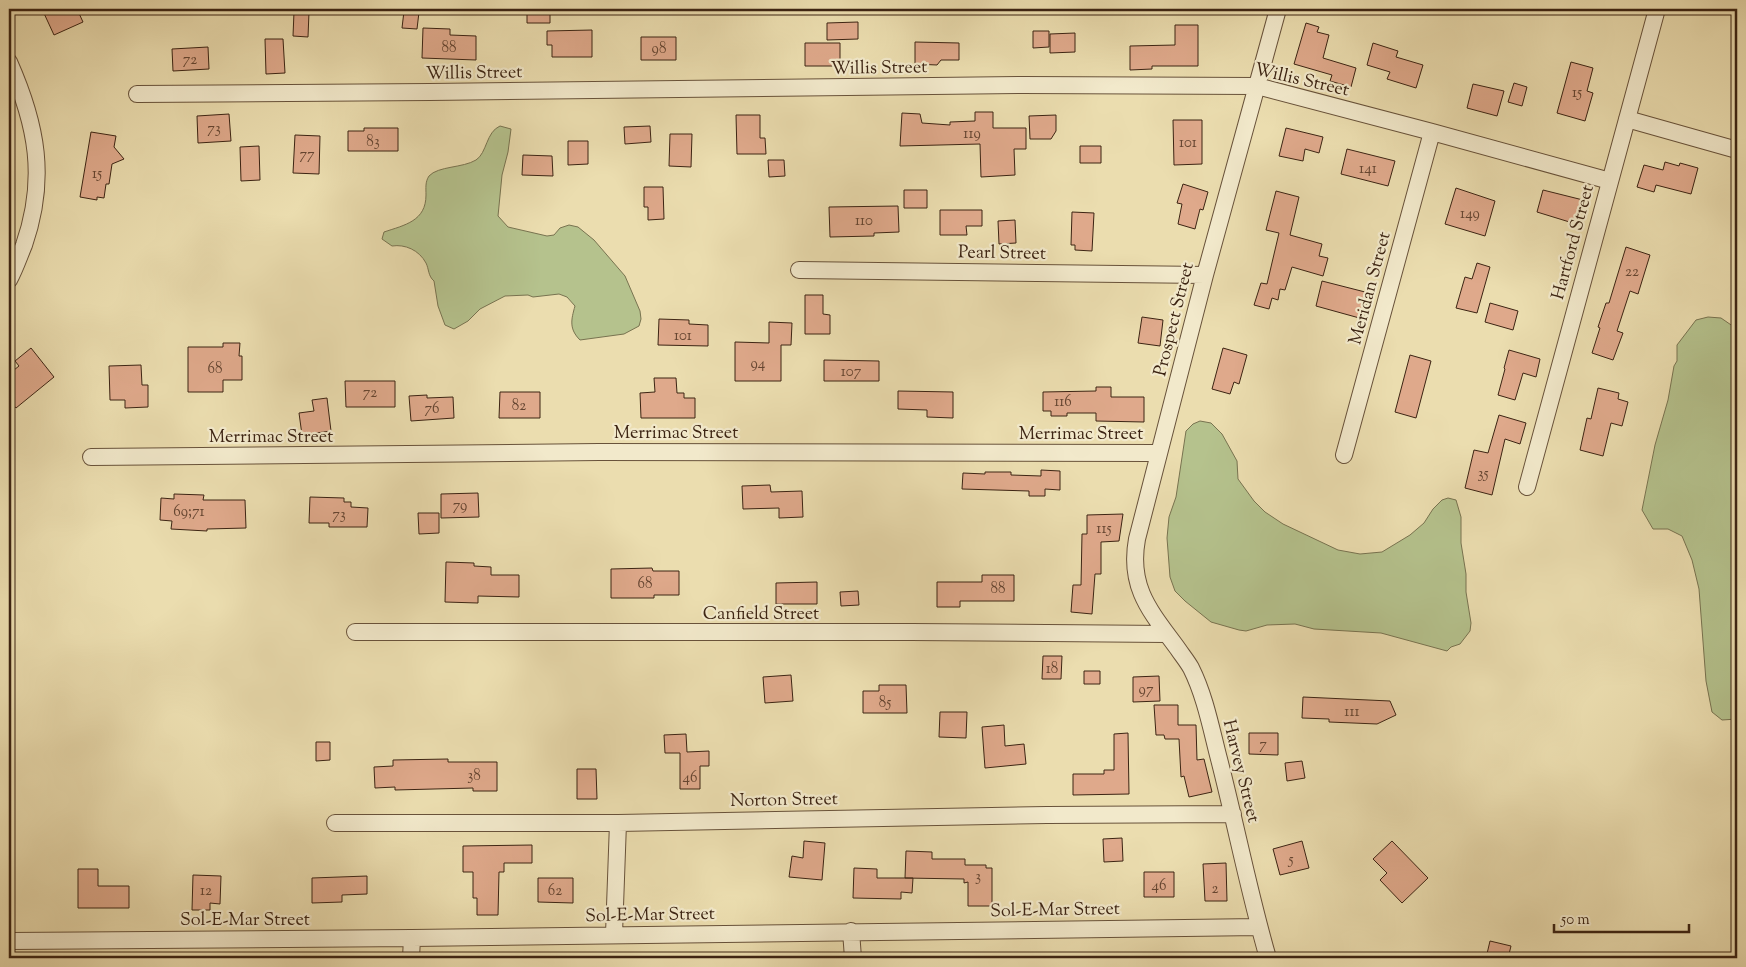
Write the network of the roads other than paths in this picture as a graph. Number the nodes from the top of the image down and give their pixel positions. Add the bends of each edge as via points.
1 (1278, 9) edge
2 (1657, 9) edge
3 (9, 62) edge
4 (1257, 86) junction
5 (137, 94) dead end
6 (1627, 119) junction
7 (1432, 132) junction
8 (1737, 150) edge
9 (1610, 181) junction
10 (799, 270) dead end
11 (1205, 275) junction
12 (9, 280) edge
13 (1160, 453) junction
14 (1344, 455) dead end
15 (90, 457) dead end
16 (1527, 487) dead end
17 (355, 632) dead end
18 (1167, 634) junction
19 (1233, 814) junction
20 (335, 823) dead end
21 (618, 823) junction
22 (1259, 926) junction
23 (851, 931) junction
24 (614, 934) junction
25 (412, 938) junction
26 (9, 941) edge
27 (411, 958) edge
28 (853, 958) edge
29 (1268, 958) edge

1 - 4 street, Prospect Street
2 - 6 street, Hartford Street
3 - 12 street via 24,96 37,158 36,195 28,233
4 - 5 street, Willis Street via 1003,85
4 - 7 street, Willis Street
4 - 11 street, Prospect Street
6 - 8 street
6 - 9 street, Hartford Street
7 - 9 street, Willis Street
7 - 14 street, Meridan Street
9 - 16 street, Hartford Street
10 - 11 street, Pearl Street
11 - 13 street, Prospect Street
13 - 15 street, Merrimac Street via 600,452
13 - 18 street, Prospect Street via 1137,539 1134,563 1142,595
17 - 18 street, Canfield Street
18 - 19 street, Harvey Street via 1197,681
19 - 21 street, Norton Street
19 - 22 street, Harvey Street
20 - 21 street, Norton Street
21 - 24 street
22 - 23 street, Sol-E-Mar Street
22 - 29 street
23 - 24 street, Sol-E-Mar Street
23 - 28 street
24 - 25 street, Sol-E-Mar Street
25 - 26 street, Sol-E-Mar Street
25 - 27 street

